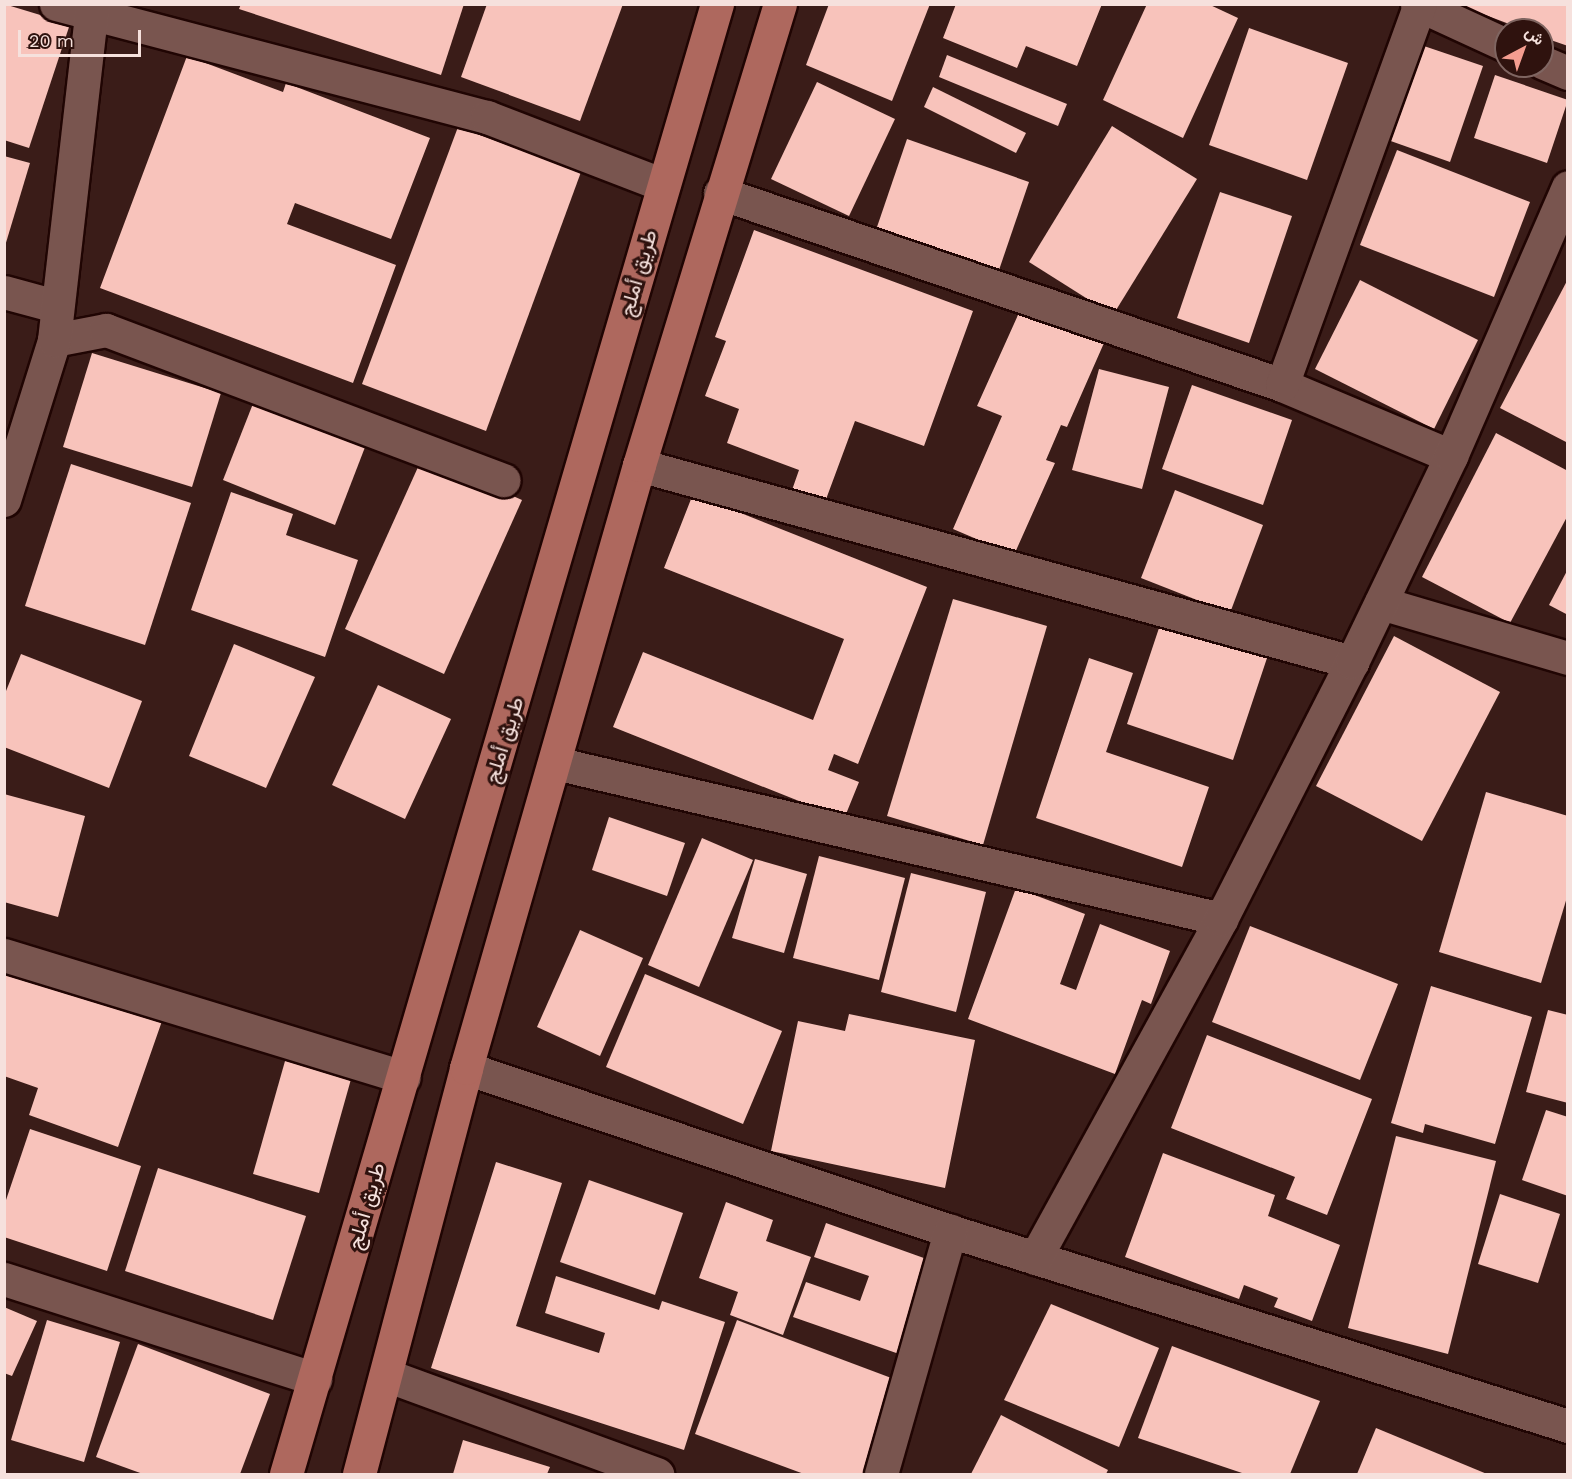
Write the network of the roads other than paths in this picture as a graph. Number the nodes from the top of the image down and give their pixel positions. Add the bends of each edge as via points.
1 (56, 4) edge
2 (717, 4) edge
3 (780, 4) edge
4 (1419, 5) edge
5 (90, 10) edge
6 (1494, 39) edge
7 (1554, 67) edge
8 (1568, 73) edge
9 (663, 185) junction
10 (1568, 187) edge
11 (720, 193) junction
12 (4, 292) edge
13 (56, 306) junction
14 (54, 340) junction
15 (1282, 385) junction
16 (1450, 456) junction
17 (639, 465) junction
18 (504, 480) dead end
19 (4, 500) edge
20 (1381, 603) junction
21 (1568, 658) edge
22 (1352, 662) junction
23 (555, 763) junction
24 (1221, 919) junction
25 (4, 955) edge
26 (466, 1068) junction
27 (404, 1077) junction
28 (950, 1231) junction
29 (1035, 1258) junction
30 (4, 1279) edge
31 (386, 1376) junction
32 (315, 1379) junction
33 (1568, 1426) edge
34 (286, 1474) edge
35 (358, 1474) edge
36 (657, 1474) edge
37 (881, 1474) edge

1 - 5 street
2 - 9 highway, طريق أملج
3 - 11 highway
4 - 6 street
4 - 15 street
5 - 9 street via 487,117
5 - 13 street
7 - 8 street
9 - 27 highway, طريق أملج
10 - 16 street
11 - 15 street
11 - 17 highway
12 - 13 street
13 - 14 street
14 - 18 street via 106,330
14 - 19 street
15 - 16 street
16 - 20 street
17 - 22 street
17 - 23 highway
20 - 21 street
20 - 22 street
22 - 24 street
23 - 24 street
23 - 26 highway
24 - 29 street
25 - 27 street
26 - 28 street
26 - 31 highway
27 - 32 highway, طريق أملج
28 - 29 street
28 - 37 street
29 - 33 street
30 - 32 street
31 - 35 highway
31 - 36 street
32 - 34 highway, طريق أملج

